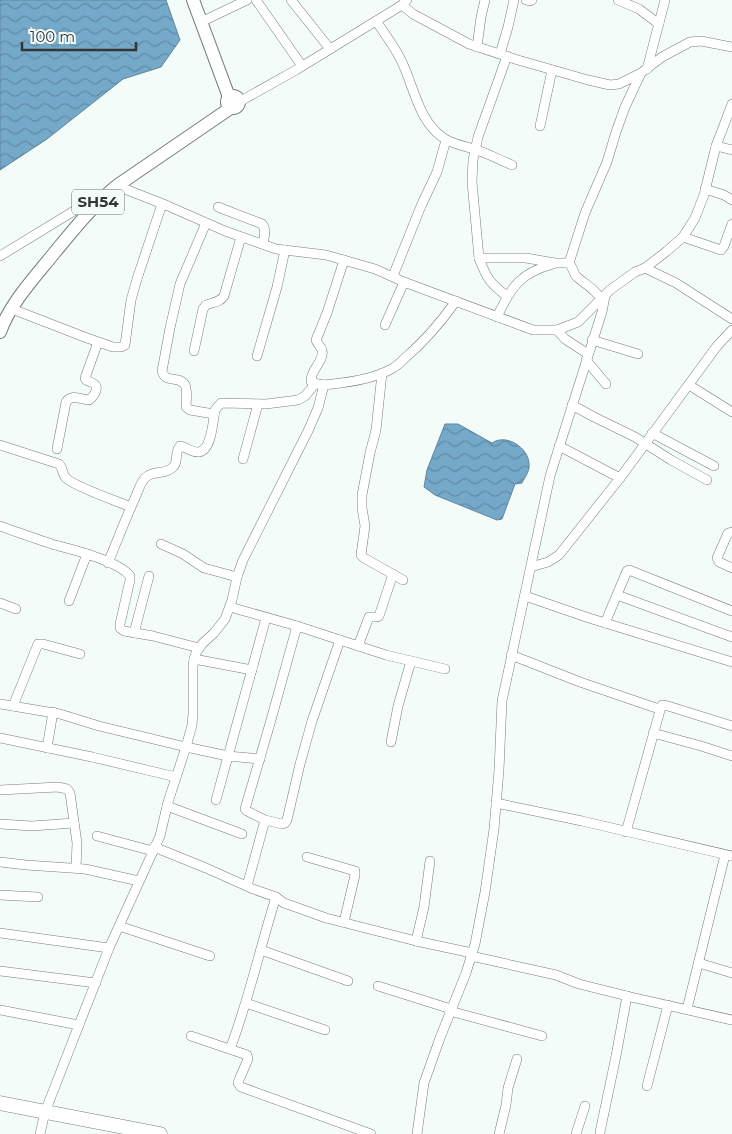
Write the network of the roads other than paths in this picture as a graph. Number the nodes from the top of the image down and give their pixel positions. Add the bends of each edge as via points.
1 (192, 0) edge
2 (247, 0) edge
3 (256, 0) edge
4 (291, 0) edge
5 (486, 0) edge
6 (514, 0) edge
7 (526, 0) edge
8 (532, 0) edge
9 (618, 0) edge
10 (665, 0) edge
11 (404, 2) edge
12 (376, 21) junction
13 (201, 22) junction
14 (659, 24) junction
15 (477, 47) junction
16 (732, 47) edge
17 (330, 49) junction
18 (503, 55) junction
19 (302, 66) junction
20 (552, 70) junction
21 (644, 71) junction
22 (234, 102) junction
23 (732, 104) edge
24 (540, 126) dead end
25 (446, 140) junction
26 (716, 146) junction
27 (475, 149) junction
28 (732, 150) edge
29 (512, 165) dead end
30 (118, 185) junction
31 (705, 189) junction
32 (732, 200) edge
33 (162, 204) junction
34 (94, 206) junction
35 (218, 207) dead end
36 (206, 223) junction
37 (732, 224) edge
38 (241, 237) junction
39 (683, 237) junction
40 (263, 244) junction
41 (284, 250) junction
42 (0, 256) edge
43 (479, 258) junction
44 (344, 260) junction
45 (555, 263) junction
46 (569, 263) junction
47 (645, 268) junction
48 (393, 276) junction
49 (404, 282) junction
50 (506, 296) junction
51 (603, 297) junction
52 (456, 301) junction
53 (12, 308) junction
54 (497, 317) junction
55 (732, 319) edge
56 (385, 325) dead end
57 (557, 330) junction
58 (732, 330) edge
59 (0, 332) edge
60 (592, 340) junction
61 (98, 342) junction
62 (194, 351) dead end
63 (638, 354) dead end
64 (257, 356) dead end
65 (587, 357) junction
66 (382, 373) junction
67 (320, 384) junction
68 (606, 384) dead end
69 (689, 385) junction
70 (258, 404) junction
71 (572, 405) junction
72 (732, 412) edge
73 (214, 414) junction
74 (652, 433) junction
75 (645, 444) junction
76 (0, 445) edge
77 (559, 446) junction
78 (57, 449) dead end
79 (242, 459) dead end
80 (714, 466) dead end
81 (620, 478) junction
82 (707, 480) dead end
83 (131, 507) junction
84 (0, 526) edge
85 (732, 532) edge
86 (161, 544) dead end
87 (87, 554) junction
88 (108, 562) junction
89 (531, 567) junction
90 (732, 568) edge
91 (393, 574) junction
92 (149, 576) dead end
93 (237, 577) junction
94 (403, 580) dead end
95 (617, 595) junction
96 (524, 596) junction
97 (69, 601) dead end
98 (0, 603) edge
99 (230, 607) junction
100 (16, 609) dead end
101 (732, 611) edge
102 (266, 618) junction
103 (605, 623) junction
104 (297, 626) junction
105 (134, 633) junction
106 (732, 637) edge
107 (340, 640) junction
108 (358, 646) junction
109 (199, 648) junction
110 (80, 654) dead end
111 (511, 655) junction
112 (194, 659) junction
113 (411, 661) junction
114 (732, 662) edge
115 (444, 669) dead end
116 (252, 670) junction
117 (0, 704) edge
118 (13, 706) junction
119 (659, 709) junction
120 (53, 712) junction
121 (732, 726) edge
122 (653, 733) junction
123 (0, 738) edge
124 (391, 742) dead end
125 (186, 747) junction
126 (46, 748) junction
127 (228, 756) junction
128 (732, 756) edge
129 (260, 760) junction
130 (176, 777) junction
131 (0, 790) edge
132 (216, 800) dead end
133 (496, 803) junction
134 (167, 806) junction
135 (265, 820) junction
136 (74, 823) junction
137 (0, 824) edge
138 (626, 832) junction
139 (242, 834) dead end
140 (97, 836) dead end
141 (154, 849) junction
142 (728, 855) edge
143 (306, 857) dead end
144 (430, 861) dead end
145 (0, 862) edge
146 (76, 868) junction
147 (139, 882) junction
148 (247, 886) junction
149 (0, 895) edge
150 (38, 897) dead end
151 (276, 897) junction
152 (344, 922) junction
153 (119, 926) junction
154 (0, 933) edge
155 (416, 941) junction
156 (109, 948) junction
157 (261, 950) junction
158 (472, 955) junction
159 (210, 956) dead end
160 (699, 963) junction
161 (0, 971) edge
162 (732, 973) edge
163 (348, 981) dead end
164 (96, 983) junction
165 (378, 986) dead end
166 (627, 996) junction
167 (246, 1003) junction
168 (668, 1005) junction
169 (687, 1009) junction
170 (0, 1010) edge
171 (451, 1010) junction
172 (732, 1020) edge
173 (79, 1025) junction
174 (325, 1030) dead end
175 (191, 1036) dead end
176 (542, 1036) dead end
177 (230, 1049) junction
178 (517, 1059) dead end
179 (647, 1086) dead end
180 (0, 1103) edge
181 (585, 1106) dead end
182 (45, 1112) junction
183 (133, 1132) edge
184 (600, 1132) dead end
185 (40, 1134) edge
186 (160, 1134) edge
187 (371, 1134) edge
188 (417, 1134) edge
189 (498, 1134) edge
190 (576, 1134) edge

1 - 13 main road
2 - 13 street
3 - 19 street
4 - 17 street
5 - 15 street
6 - 18 street
7 - 8 street
9 - 14 street via 639,9
10 - 14 street
11 - 12 street
11 - 15 street via 414,14
12 - 17 street
12 - 25 street via 402,61 422,112
13 - 22 main road
14 - 21 street
15 - 18 street
16 - 21 street via 690,42
17 - 19 street
18 - 20 street
18 - 27 street
19 - 22 street
20 - 21 street via 610,85 620,84
20 - 24 street
21 - 46 street via 625,107
22 - 30 main road, SH54
23 - 26 street
25 - 27 street
25 - 48 street via 437,172
26 - 28 street
26 - 31 street
27 - 29 street
27 - 43 street via 472,182
30 - 33 street
30 - 34 main road, SH54
31 - 32 street
31 - 39 street via 695,218
33 - 36 street
33 - 61 street via 131,300 125,345 113,347
34 - 42 street via 82,206
34 - 53 main road, SH54
35 - 40 street via 262,224 265,232
36 - 38 street
36 - 73 street via 180,284 162,374 184,384 187,409
37 - 39 street via 720,250
38 - 40 street
38 - 62 street via 224,296 218,302 206,305
39 - 47 street
40 - 41 street
41 - 44 street
41 - 64 street
43 - 45 street via 526,258
43 - 50 street via 488,280
44 - 48 street
44 - 67 street via 316,340 323,352 310,377 311,381
45 - 46 street
45 - 50 street via 530,272
46 - 51 street via 575,275
47 - 51 street
47 - 55 street via 676,283
48 - 49 street
49 - 52 street
49 - 56 street
50 - 54 street
51 - 57 street via 578,322
51 - 60 street via 602,312
52 - 54 street
52 - 66 street via 418,347
53 - 59 main road, SH54
53 - 61 street
54 - 57 street via 533,330
57 - 65 street
58 - 69 street
60 - 63 street
60 - 65 street
61 - 78 street via 85,378 95,384 96,390 89,400 74,397 66,402
65 - 68 street
65 - 71 street
66 - 67 street
66 - 91 street via 376,430 362,496 365,526 361,555
67 - 70 street via 298,400
67 - 93 street via 318,408
69 - 72 street
69 - 74 street
70 - 73 street via 221,403
70 - 79 street
71 - 75 street
71 - 77 street
73 - 83 street via 204,450 196,452 180,446 173,468 145,478
74 - 75 street
74 - 80 street
75 - 81 street
75 - 82 street
76 - 83 street via 59,464 67,480
77 - 81 street
77 - 89 street
81 - 89 street via 559,555
83 - 88 street
84 - 87 street
85 - 90 street via 728,533 717,558
86 - 93 street via 204,568
87 - 88 street
87 - 97 street
88 - 105 street via 130,576 120,626 122,630
89 - 96 street
91 - 94 street
91 - 108 street via 379,616 368,618
92 - 105 street
93 - 99 street
95 - 101 street via 630,570
95 - 103 street
95 - 106 street
96 - 103 street
96 - 111 street
98 - 100 street
99 - 102 street
99 - 109 street via 220,627
102 - 104 street
102 - 116 street
103 - 114 street
104 - 107 street
104 - 129 street
105 - 109 street
107 - 108 street
107 - 135 street via 312,721 287,820 284,824
108 - 113 street
109 - 112 street
110 - 118 street via 38,644
111 - 119 street
111 - 133 street via 502,702
112 - 116 street
112 - 125 street via 193,714
113 - 115 street
113 - 124 street
116 - 127 street
117 - 118 street
118 - 120 street
119 - 121 street via 662,705 668,706
119 - 122 street
120 - 125 street
120 - 126 street
122 - 128 street
122 - 138 street
123 - 126 street
125 - 127 street
125 - 130 street
126 - 130 street
127 - 129 street
127 - 132 street
129 - 135 street via 246,810
130 - 134 street
131 - 136 street via 65,788 70,793
133 - 138 street
133 - 158 street via 485,892
134 - 139 street
134 - 141 street
135 - 148 street
136 - 137 street
136 - 146 street
138 - 142 street
140 - 141 street
141 - 147 street
141 - 148 street
142 - 160 street
143 - 152 street via 355,871
144 - 155 street
145 - 146 street
146 - 147 street
147 - 153 street
148 - 151 street
149 - 150 street
151 - 152 street via 284,903
151 - 157 street
152 - 155 street
153 - 156 street
153 - 159 street
154 - 156 street
155 - 158 street
156 - 164 street
157 - 163 street
157 - 167 street
158 - 166 street
158 - 171 street
160 - 162 street
160 - 169 street
161 - 164 street
164 - 173 street
165 - 171 street
166 - 168 street
166 - 184 street
167 - 174 street
167 - 177 street
168 - 169 street
168 - 179 street
169 - 172 street
170 - 173 street
171 - 176 street
171 - 188 street via 424,1083
173 - 182 street
175 - 177 street
177 - 187 street via 248,1056 238,1082 241,1087
178 - 189 street
180 - 182 highway
181 - 190 street
182 - 183 highway
182 - 185 street
183 - 186 highway

